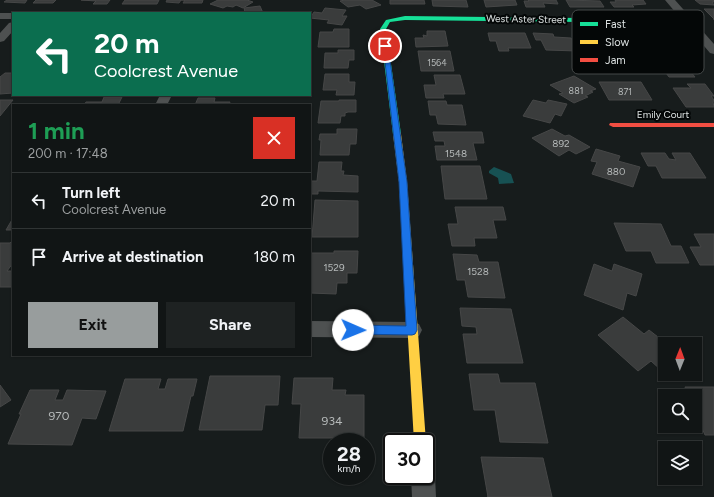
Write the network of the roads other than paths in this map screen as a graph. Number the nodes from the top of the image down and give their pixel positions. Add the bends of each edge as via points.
1 (670, 0) edge
2 (679, 10) edge
3 (0, 16) edge
4 (12, 16) edge
5 (572, 20) edge
6 (12, 26) edge
7 (0, 39) edge
8 (704, 39) edge
9 (714, 51) edge
10 (613, 125) dead end
11 (714, 125) edge
12 (311, 329) edge
13 (412, 330) junction
14 (419, 433) edge
15 (423, 485) edge
16 (424, 497) edge

1 - 2 street
3 - 4 street
5 - 13 street, West Aster Street via 405,18 388,21 383,29 403,182
6 - 7 street
8 - 9 street
10 - 11 street, Emily Court
12 - 13 street
13 - 14 street
15 - 16 street

